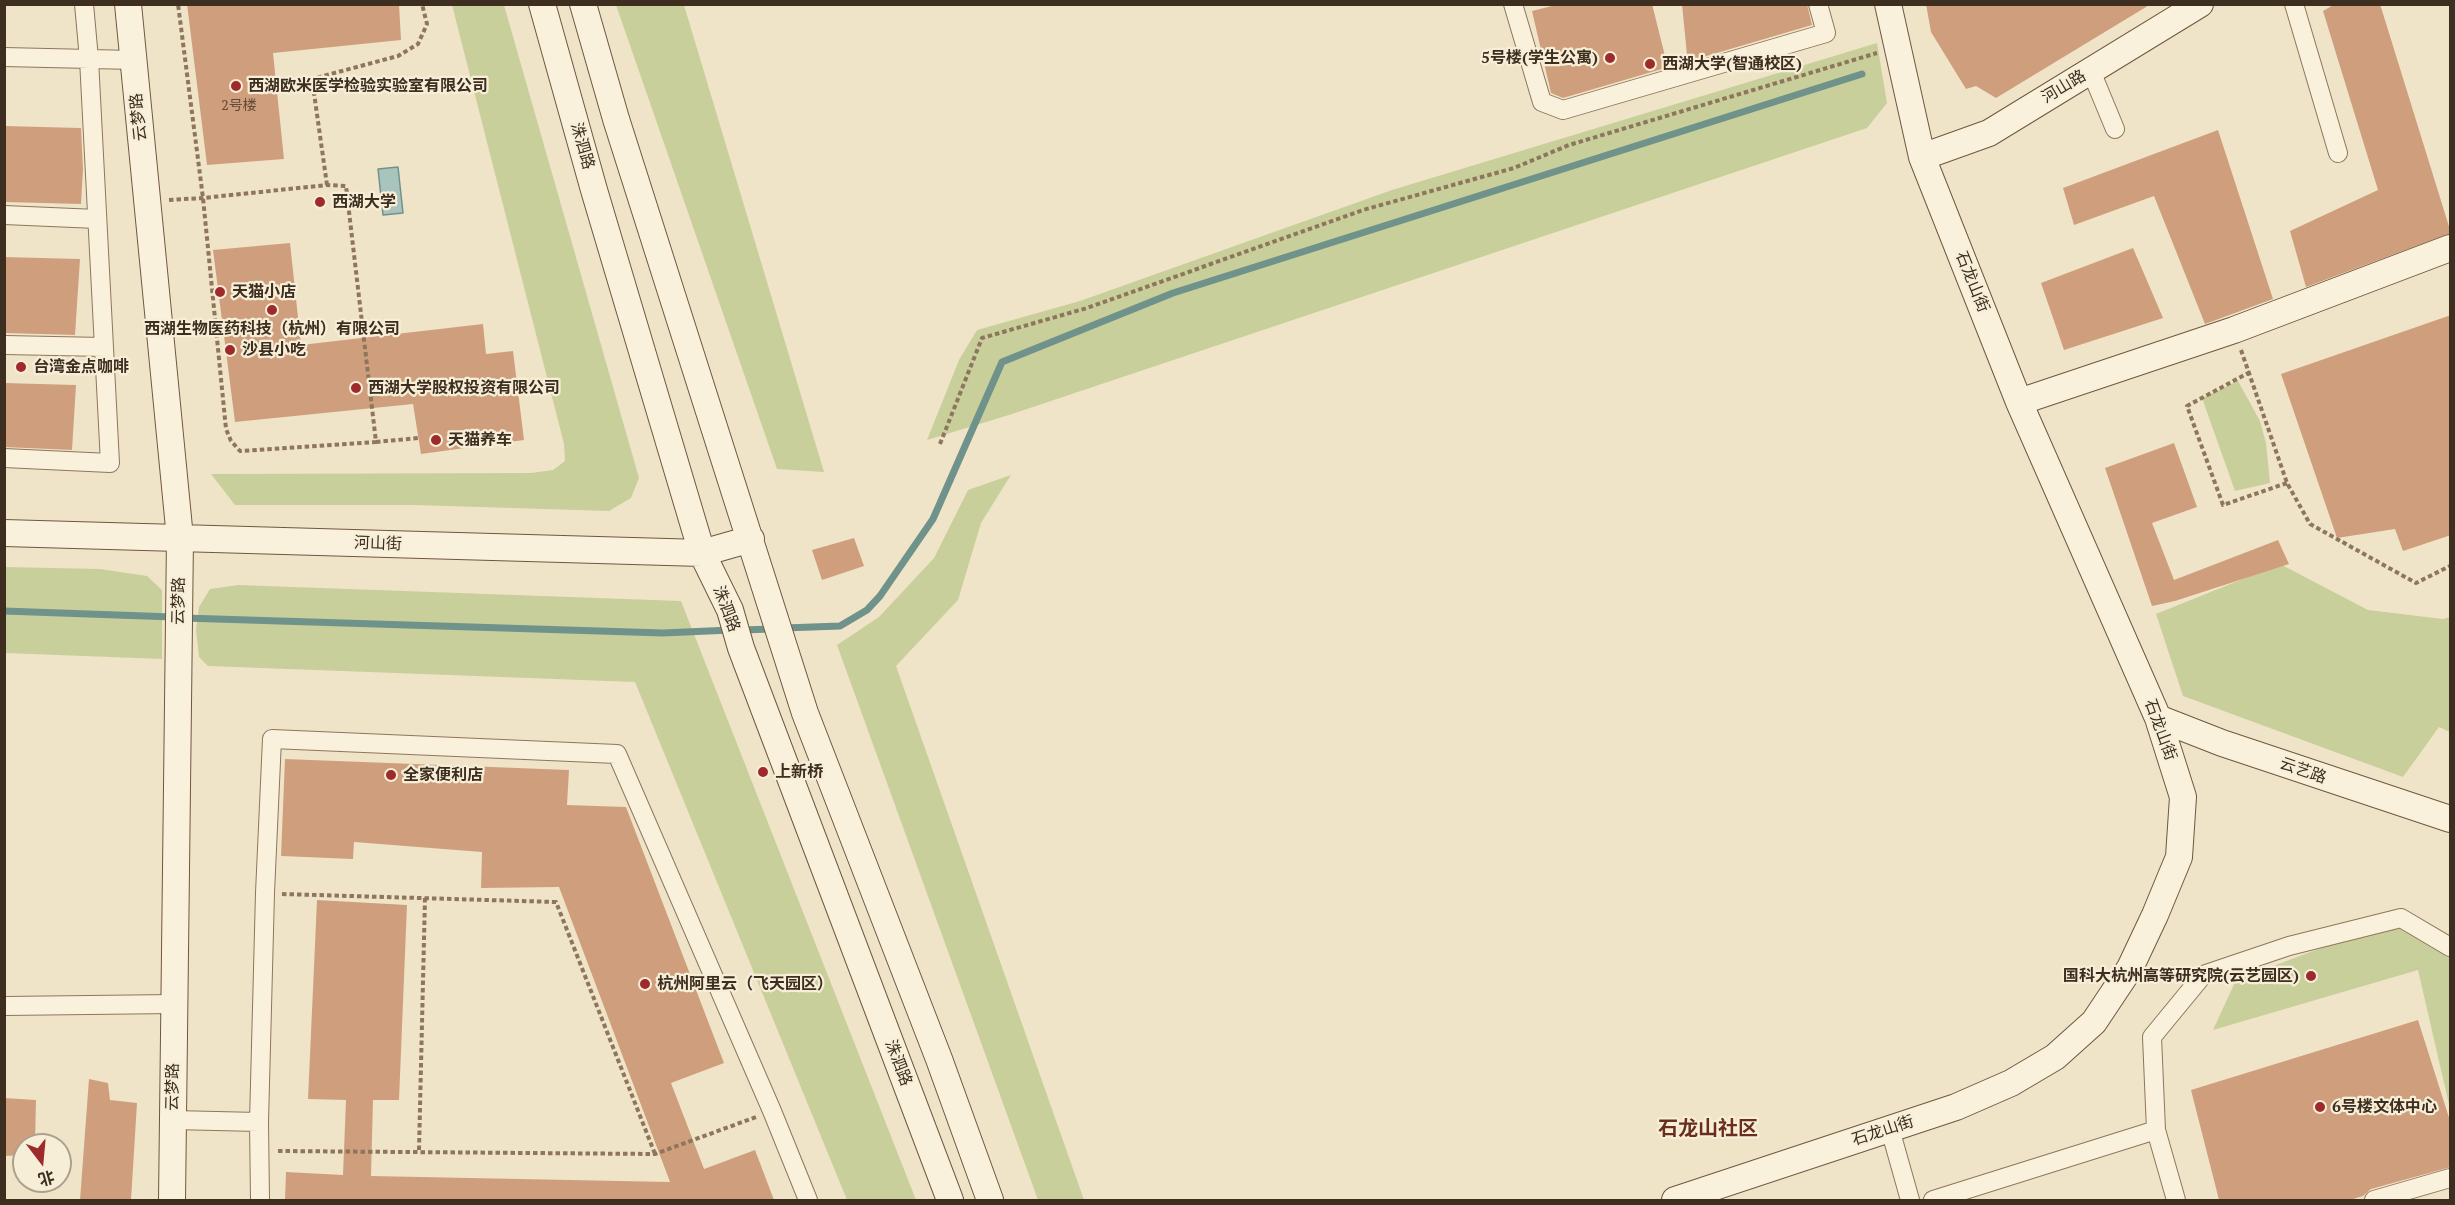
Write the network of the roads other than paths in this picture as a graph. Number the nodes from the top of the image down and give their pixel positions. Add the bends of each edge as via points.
1 (84, 4) edge
2 (128, 4) edge
3 (542, 4) edge
4 (583, 4) edge
5 (1818, 4) edge
6 (1888, 4) edge
7 (2294, 4) edge
8 (1519, 6) edge
9 (2189, 8) edge
10 (4, 57) edge
11 (89, 59) junction
12 (134, 60) junction
13 (2091, 71) junction
14 (2115, 129) dead end
15 (2338, 153) dead end
16 (1922, 157) junction
17 (4, 215) edge
18 (97, 219) junction
19 (2451, 248) edge
20 (4, 345) edge
21 (104, 347) junction
22 (2019, 402) junction
23 (4, 458) edge
24 (4, 533) edge
25 (180, 538) junction
26 (751, 539) junction
27 (702, 553) junction
28 (2158, 718) junction
29 (2451, 819) edge
30 (2451, 947) edge
31 (174, 1004) junction
32 (4, 1006) edge
33 (173, 1120) junction
34 (259, 1122) junction
35 (1890, 1129) junction
36 (2156, 1130) junction
37 (2451, 1178) edge
38 (172, 1200) edge
39 (260, 1200) edge
40 (808, 1200) edge
41 (950, 1200) edge
42 (990, 1200) edge
43 (1675, 1200) edge
44 (1910, 1200) edge
45 (1933, 1200) edge
46 (2176, 1200) edge
47 (2374, 1200) edge

1 - 11 street
2 - 12 street, 云梦路
3 - 27 street, 洙泗路
4 - 26 street
5 - 8 street via 1826,33 1563,110 1542,102
6 - 16 street, 石龙山街
7 - 15 street
9 - 13 street, 河山路
10 - 11 street
11 - 12 street
11 - 18 street
12 - 25 street, 云梦路
13 - 14 street
13 - 16 street, 河山路 via 1989,134
16 - 22 street, 石龙山街
17 - 18 street
18 - 21 street
19 - 22 street via 2234,330
20 - 21 street
21 - 23 street via 110,463
22 - 28 street, 石龙山街
24 - 25 street, 河山街
25 - 27 street, 河山街
25 - 31 street, 云梦路
26 - 27 street, 河山街
26 - 42 street via 805,713
27 - 41 street, 洙泗路 via 730,610
28 - 29 street, 云艺路
28 - 35 street, 石龙山街 via 2183,797 2179,857 2130,968 2094,1022 2055,1057 2011,1083
30 - 36 street via 2401,918 2289,946 2203,975 2152,1037
31 - 32 street
31 - 33 street, 云梦路
33 - 34 street
33 - 38 street, 云梦路
34 - 39 street
34 - 40 street via 272,739 617,754
35 - 43 street, 石龙山街
35 - 44 street
36 - 45 street
36 - 46 street
37 - 47 street

